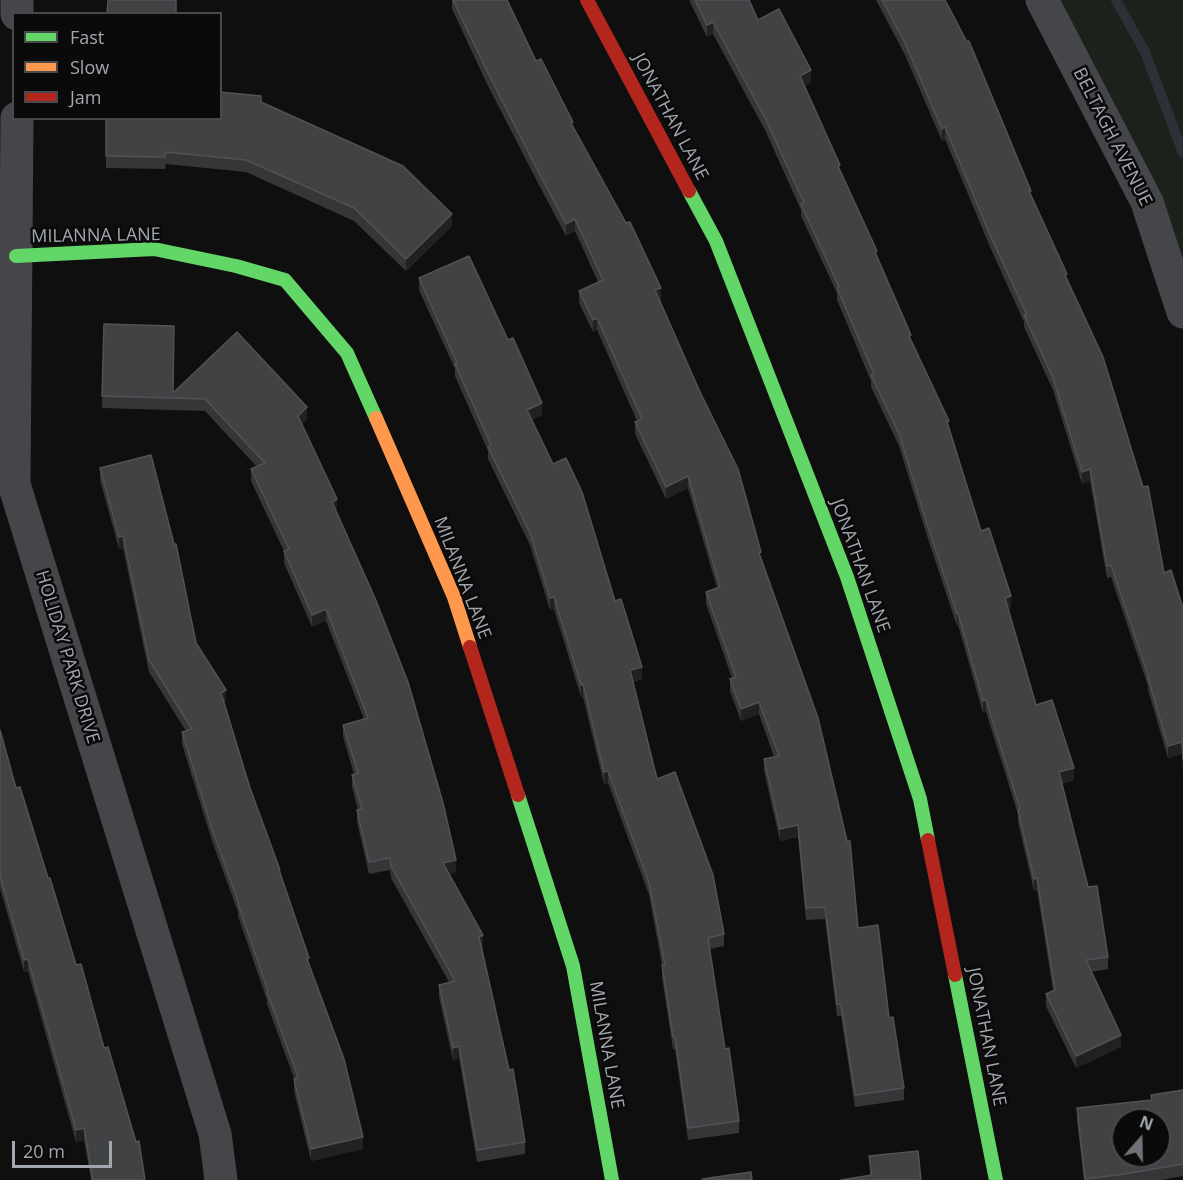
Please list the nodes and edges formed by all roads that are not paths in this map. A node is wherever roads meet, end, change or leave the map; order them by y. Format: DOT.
graph roads {
  1 [pos="587,0"];
  2 [pos="1042,0"];
  3 [pos="17,120"];
  4 [pos="16,256"];
  5 [pos="1183,312"];
  6 [pos="7,484"];
  7 [pos="221,1180"];
  8 [pos="612,1180"];
  9 [pos="996,1180"];
  1 -- 9 [label="street, JONATHAN LANE"];
  2 -- 5 [label="street, BELTAGH AVENUE"];
  3 -- 4 [label="street, HOLIDAY PARK DRIVE"];
  4 -- 6 [label="street, HOLIDAY PARK DRIVE"];
  4 -- 8 [label="street, MILANNA LANE"];
  6 -- 7 [label="street, HOLIDAY PARK DRIVE"];
}
